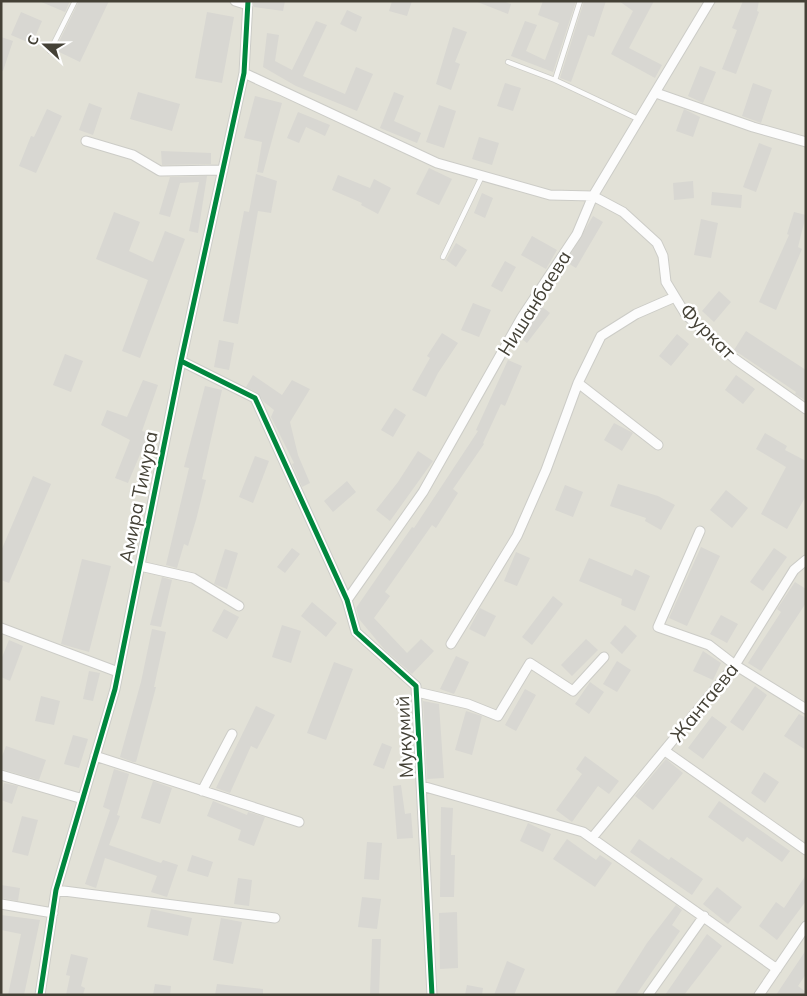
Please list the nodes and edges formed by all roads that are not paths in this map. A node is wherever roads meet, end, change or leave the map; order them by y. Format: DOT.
graph roads {
  1 [pos="75,1"];
  2 [pos="235,1"];
  3 [pos="580,1"];
  4 [pos="710,1"];
  5 [pos="248,3"];
  6 [pos="50,51"];
  7 [pos="508,62"];
  8 [pos="244,73"];
  9 [pos="555,80"];
  10 [pos="656,93"];
  11 [pos="640,120"];
  12 [pos="86,141"];
  13 [pos="806,142"];
  14 [pos="222,170"];
  15 [pos="482,176"];
  16 [pos="592,196"];
  17 [pos="443,257"];
  18 [pos="675,297"];
  19 [pos="181,361"];
  20 [pos="578,383"];
  21 [pos="806,409"];
  22 [pos="658,445"];
  23 [pos="700,531"];
  24 [pos="806,560"];
  25 [pos="140,566"];
  26 [pos="347,600"];
  27 [pos="239,606"];
  28 [pos="1,628"];
  29 [pos="451,644"];
  30 [pos="604,657"];
  31 [pos="735,665"];
  32 [pos="118,672"];
  33 [pos="417,692"];
  34 [pos="806,709"];
  35 [pos="232,734"];
  36 [pos="665,751"];
  37 [pos="96,756"];
  38 [pos="1,775"];
  39 [pos="422,786"];
  40 [pos="202,791"];
  41 [pos="83,799"];
  42 [pos="299,822"];
  43 [pos="592,838"];
  44 [pos="806,850"];
  45 [pos="56,890"];
  46 [pos="1,904"];
  47 [pos="53,913"];
  48 [pos="704,916"];
  49 [pos="275,918"];
  50 [pos="806,926"];
  51 [pos="777,969"];
  52 [pos="40,995"];
  53 [pos="432,995"];
  54 [pos="648,995"];
  55 [pos="759,995"];
  1 -- 6 [label="lane"];
  2 -- 5 [label="street"];
  3 -- 9 [label="lane"];
  4 -- 10 [label="street, Нишанбаева"];
  5 -- 8 [label="street, Амира Тимура"];
  7 -- 9 [label="lane"];
  8 -- 14 [label="street, Амира Тимура"];
  8 -- 15 [label="street"];
  9 -- 11 [label="lane"];
  10 -- 11 [label="street, Нишанбаева"];
  10 -- 13 [label="street"];
  11 -- 16 [label="street, Нишанбаева"];
  12 -- 14 [label="street"];
  14 -- 19 [label="street, Амира Тимура"];
  15 -- 16 [label="street"];
  15 -- 17 [label="lane"];
  16 -- 18 [label="street, Фуркат"];
  16 -- 26 [label="street, Нишанбаева"];
  18 -- 20 [label="street"];
  18 -- 21 [label="street, Фуркат"];
  19 -- 25 [label="street, Амира Тимура"];
  19 -- 26 [label="street, Мукумий"];
  20 -- 22 [label="street"];
  20 -- 29 [label="street"];
  23 -- 31 [label="street"];
  24 -- 31 [label="street, Жантаева"];
  25 -- 27 [label="street"];
  25 -- 32 [label="street, Амира Тимура"];
  26 -- 33 [label="street, Мукумий"];
  28 -- 32 [label="street"];
  30 -- 33 [label="street"];
  31 -- 34 [label="street"];
  31 -- 36 [label="street, Жантаева"];
  32 -- 37 [label="street, Амира Тимура"];
  33 -- 39 [label="street, Мукумий"];
  35 -- 40 [label="street"];
  36 -- 43 [label="street, Жантаева"];
  36 -- 44 [label="street"];
  37 -- 40 [label="street"];
  37 -- 41 [label="street, Амира Тимура"];
  38 -- 41 [label="street"];
  39 -- 43 [label="street"];
  39 -- 53 [label="street, Мукумий"];
  40 -- 42 [label="street"];
  41 -- 45 [label="street, Амира Тимура"];
  43 -- 48 [label="street"];
  45 -- 47 [label="street, Амира Тимура"];
  45 -- 49 [label="street"];
  46 -- 47 [label="street"];
  47 -- 52 [label="street, Амира Тимура"];
  48 -- 51 [label="street"];
  48 -- 54 [label="street"];
  50 -- 51 [label="street"];
  51 -- 55 [label="street"];
}
